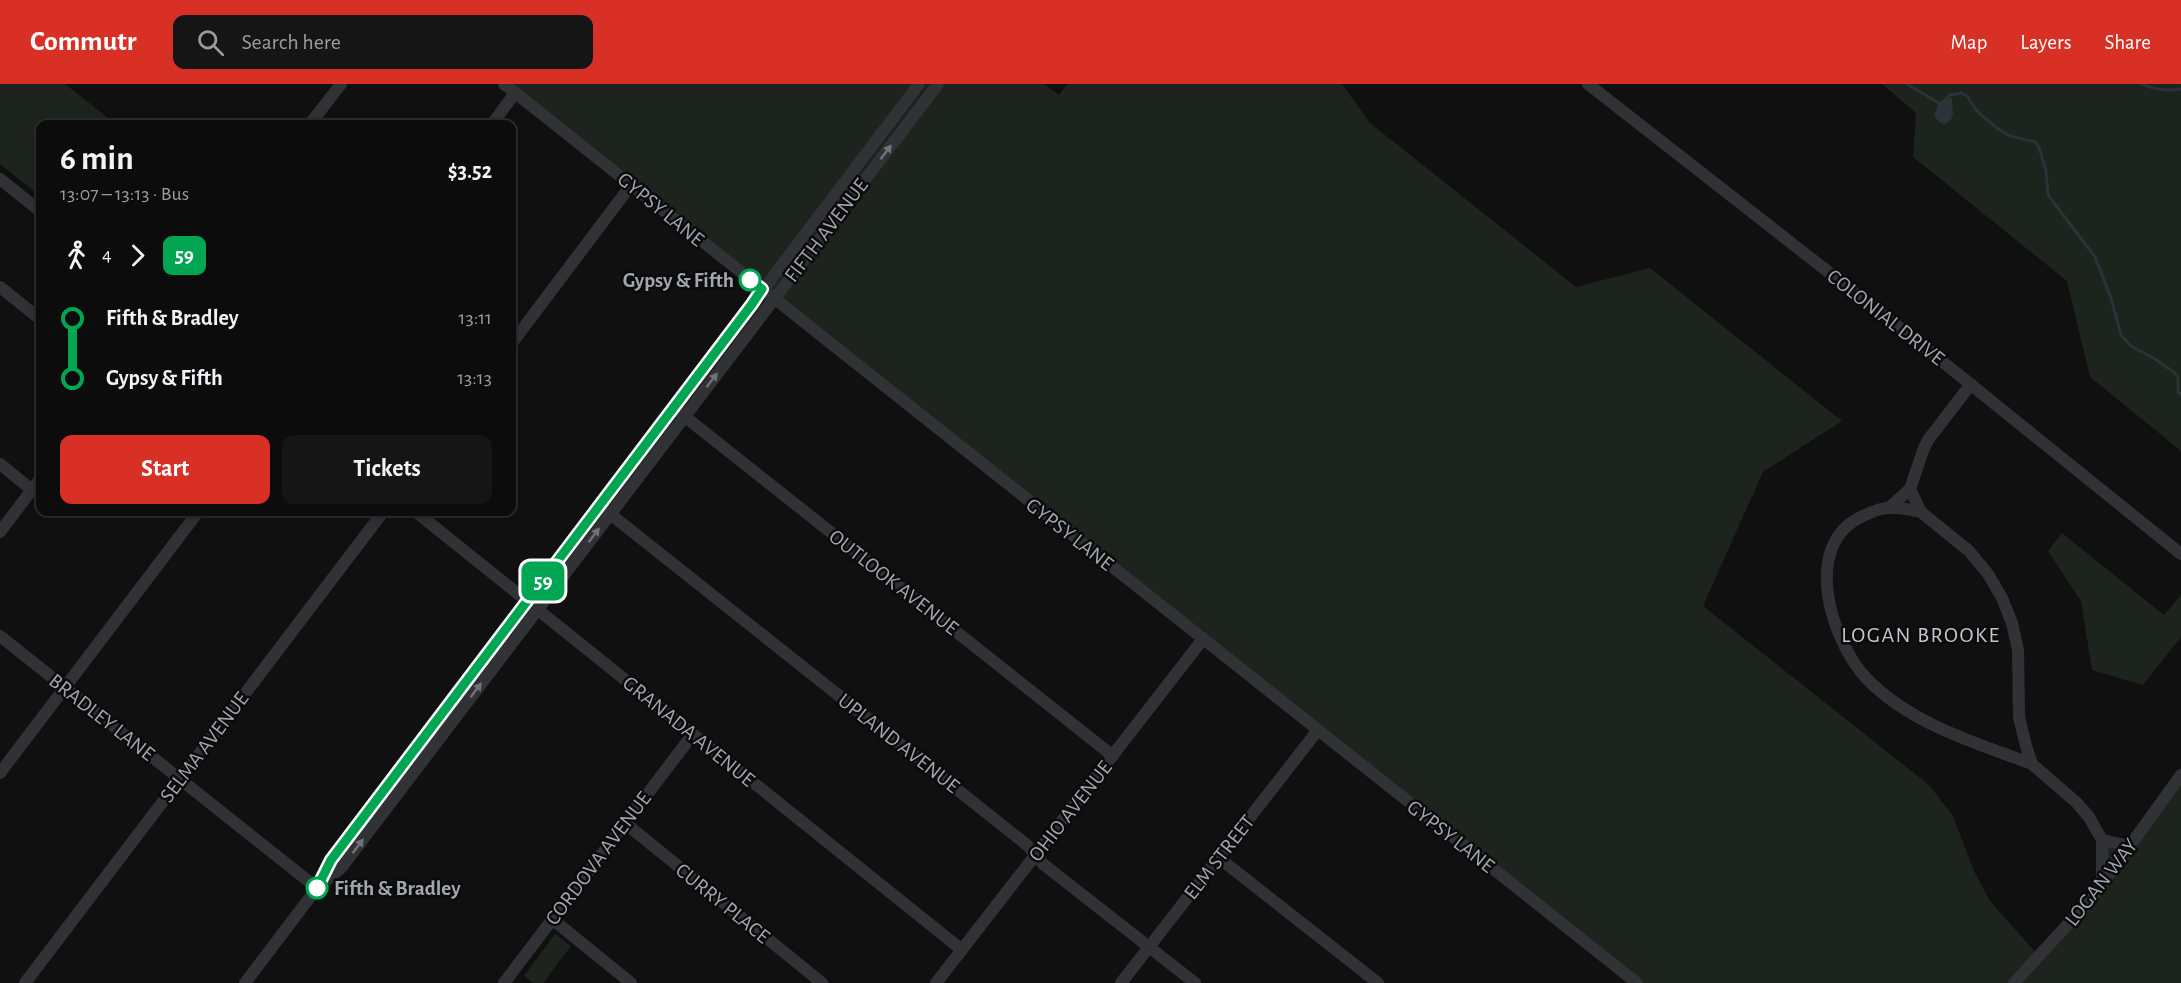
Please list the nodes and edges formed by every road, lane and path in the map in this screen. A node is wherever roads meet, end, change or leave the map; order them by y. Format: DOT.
graph roads {
  1 [pos="341,84"];
  2 [pos="504,84"];
  3 [pos="920,84"];
  4 [pos="938,84"];
  5 [pos="1588,84"];
  6 [pos="515,93"];
  7 [pos="313,120"];
  8 [pos="495,120"];
  9 [pos="0,179"];
  10 [pos="631,185"];
  11 [pos="36,208"];
  12 [pos="0,287"];
  13 [pos="762,289"];
  14 [pos="774,298"];
  15 [pos="36,316"];
  16 [pos="516,338"];
  17 [pos="1971,384"];
  18 [pos="680,413"];
  19 [pos="0,464"];
  20 [pos="36,484"];
  21 [pos="1910,489"];
  22 [pos="32,490"];
  23 [pos="600,506"];
  24 [pos="1890,507"];
  25 [pos="1921,512"];
  26 [pos="610,514"];
  27 [pos="195,516"];
  28 [pos="380,516"];
  29 [pos="421,516"];
  30 [pos="0,532"];
  31 [pos="2181,554"];
  32 [pos="533,605"];
  33 [pos="0,636"];
  34 [pos="1203,639"];
  35 [pos="65,688"];
  36 [pos="1318,730"];
  37 [pos="693,734"];
  38 [pos="2024,737"];
  39 [pos="2003,753"];
  40 [pos="1113,756"];
  41 [pos="2032,764"];
  42 [pos="0,773"];
  43 [pos="2181,775"];
  44 [pos="180,779"];
  45 [pos="624,823"];
  46 [pos="2102,840"];
  47 [pos="2130,846"];
  48 [pos="1036,855"];
  49 [pos="1219,858"];
  50 [pos="2102,885"];
  51 [pos="317,888"];
  52 [pos="552,919"];
  53 [pos="1149,947"];
  54 [pos="962,950"];
  55 [pos="1632,981"];
  56 [pos="25,983"];
  57 [pos="245,983"];
  58 [pos="504,983"];
  59 [pos="631,983"];
  60 [pos="822,983"];
  61 [pos="936,983"];
  62 [pos="1121,983"];
  63 [pos="1195,983"];
  64 [pos="1378,983"];
  65 [pos="2014,983"];
  1 -- 7 [label="street"];
  2 -- 6 [label="street, GYPSY LANE"];
  3 -- 13 [label="street, FIFTH AVENUE"];
  14 -- 4 [label="street, FIFTH AVENUE, one-way"];
  5 -- 17 [label="street, COLONIAL DRIVE"];
  6 -- 8 [label="street"];
  6 -- 10 [label="street, GYPSY LANE"];
  9 -- 11 [label="street"];
  10 -- 13 [label="street, GYPSY LANE"];
  10 -- 16 [label="street"];
  12 -- 15 [label="street"];
  13 -- 14 [label="street, GYPSY LANE"];
  13 -- 18 [label="street, FIFTH AVENUE"];
  18 -- 14 [label="street, FIFTH AVENUE, one-way"];
  14 -- 34 [label="street, GYPSY LANE"];
  17 -- 21 [label="street"];
  17 -- 31 [label="street, COLONIAL DRIVE"];
  18 -- 23 [label="street, FIFTH AVENUE"];
  18 -- 26 [label="street, FIFTH AVENUE"];
  18 -- 40 [label="street, OUTLOOK AVENUE"];
  19 -- 22 [label="street"];
  20 -- 22 [label="street"];
  21 -- 24 [label="street"];
  21 -- 25 [label="street"];
  22 -- 30 [label="street"];
  23 -- 26 [label="street, UPLAND AVENUE"];
  23 -- 32 [label="street, FIFTH AVENUE"];
  24 -- 25 [label="street"];
  24 -- 39 [label="street"];
  25 -- 38 [label="street"];
  32 -- 26 [label="street, FIFTH AVENUE, one-way"];
  26 -- 48 [label="street, UPLAND AVENUE"];
  27 -- 35 [label="street"];
  28 -- 44 [label="street, SELMA AVENUE"];
  29 -- 32 [label="street, GRANADA AVENUE"];
  32 -- 37 [label="street, GRANADA AVENUE"];
  32 -- 51 [label="street, FIFTH AVENUE"];
  33 -- 35 [label="street, BRADLEY LANE"];
  34 -- 36 [label="street, GYPSY LANE"];
  34 -- 40 [label="street, OHIO AVENUE"];
  35 -- 42 [label="street"];
  35 -- 44 [label="street, BRADLEY LANE"];
  36 -- 49 [label="street, ELM STREET"];
  36 -- 55 [label="street, GYPSY LANE"];
  37 -- 45 [label="street, CORDOVA AVENUE"];
  37 -- 54 [label="street, GRANADA AVENUE"];
  38 -- 39 [label="street"];
  38 -- 41 [label="street"];
  39 -- 41 [label="street"];
  40 -- 48 [label="street, OHIO AVENUE"];
  41 -- 46 [label="street"];
  43 -- 47 [label="street, LOGAN WAY"];
  44 -- 51 [label="street, BRADLEY LANE"];
  44 -- 56 [label="street, SELMA AVENUE"];
  45 -- 52 [label="street, CORDOVA AVENUE"];
  45 -- 60 [label="street, CURRY PLACE"];
  46 -- 47 [label="street"];
  46 -- 50 [label="street"];
  47 -- 50 [label="street, LOGAN WAY"];
  48 -- 53 [label="street, UPLAND AVENUE"];
  48 -- 54 [label="street, OHIO AVENUE"];
  49 -- 53 [label="street, ELM STREET"];
  49 -- 64 [label="street"];
  50 -- 65 [label="street, LOGAN WAY"];
  51 -- 57 [label="street, FIFTH AVENUE"];
  52 -- 58 [label="street, CORDOVA AVENUE"];
  52 -- 59 [label="street"];
  53 -- 62 [label="street, ELM STREET"];
  53 -- 63 [label="street, UPLAND AVENUE"];
  54 -- 61 [label="street, OHIO AVENUE"];
}
